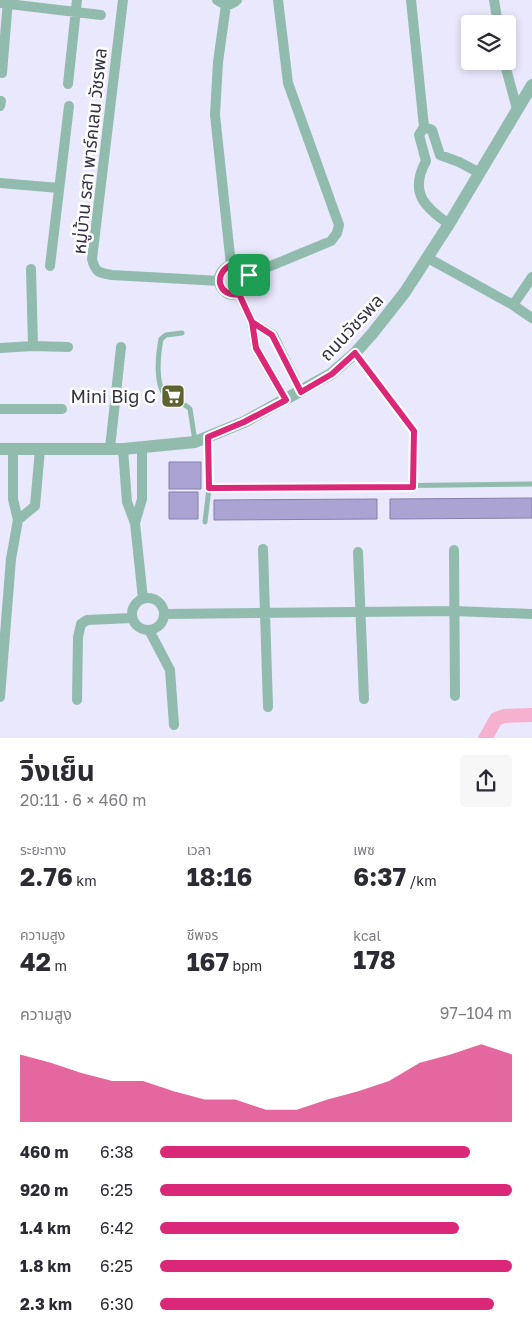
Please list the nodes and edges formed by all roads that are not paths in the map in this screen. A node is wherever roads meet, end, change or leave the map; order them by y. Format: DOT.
graph roads {
  1 [pos="77,0"];
  2 [pos="122,0"];
  3 [pos="237,0"];
  4 [pos="278,0"];
  5 [pos="411,0"];
  6 [pos="494,0"];
  7 [pos="5,2"];
  8 [pos="222,2"];
  9 [pos="75,12"];
  10 [pos="101,15"];
  11 [pos="496,15"];
  12 [pos="506,70"];
  13 [pos="2,73"];
  14 [pos="68,84"];
  15 [pos="532,85"];
  16 [pos="528,98"];
  17 [pos="1,101"];
  18 [pos="0,106"];
  19 [pos="69,106"];
  20 [pos="517,110"];
  21 [pos="424,127"];
  22 [pos="440,155"];
  23 [pos="426,161"];
  24 [pos="480,173"];
  25 [pos="0,183"];
  26 [pos="59,188"];
  27 [pos="449,224"];
  28 [pos="428,258"];
  29 [pos="231,265"];
  30 [pos="50,266"];
  31 [pos="31,268"];
  32 [pos="249,275"];
  33 [pos="532,277"];
  34 [pos="220,281"];
  35 [pos="239,294"];
  36 [pos="513,305"];
  37 [pos="532,318"];
  38 [pos="252,322"];
  39 [pos="182,334"];
  40 [pos="33,346"];
  41 [pos="68,347"];
  42 [pos="121,347"];
  43 [pos="0,348"];
  44 [pos="355,353"];
  45 [pos="301,392"];
  46 [pos="286,400"];
  47 [pos="62,408"];
  48 [pos="0,409"];
  49 [pos="208,437"];
  50 [pos="195,442"];
  51 [pos="117,448"];
  52 [pos="142,448"];
  53 [pos="6,449"];
  54 [pos="40,449"];
  55 [pos="532,484"];
  56 [pos="413,487"];
  57 [pos="209,488"];
  58 [pos="18,520"];
  59 [pos="206,522"];
  60 [pos="135,523"];
  61 [pos="263,549"];
  62 [pos="454,550"];
  63 [pos="358,552"];
  64 [pos="143,598"];
  65 [pos="361,611"];
  66 [pos="455,611"];
  67 [pos="266,613"];
  68 [pos="166,614"];
  69 [pos="532,614"];
  70 [pos="132,618"];
  71 [pos="149,630"];
  72 [pos="455,696"];
  73 [pos="0,697"];
  74 [pos="364,699"];
  75 [pos="77,700"];
  76 [pos="268,707"];
  77 [pos="174,725"];
  1 -- 9 [label="street"];
  2 -- 34 [label="street, หมู่บ้าน รสา พาร์คเลน วัชรพล"];
  3 -- 8 [label="street"];
  4 -- 32 [label="street"];
  5 -- 21 [label="street"];
  6 -- 11 [label="street"];
  7 -- 9 [label="street"];
  7 -- 13 [label="street"];
  8 -- 29 [label="street"];
  9 -- 10 [label="street"];
  9 -- 14 [label="street"];
  12 -- 20 [label="street"];
  15 -- 16 [label="street, ถนนวัชรพล"];
  16 -- 20 [label="street, ถนนวัชรพล"];
  17 -- 18 [label="street"];
  19 -- 26 [label="street"];
  20 -- 24 [label="street, ถนนวัชรพล"];
  21 -- 22 [label="street"];
  21 -- 23 [label="street"];
  22 -- 23 [label="street"];
  22 -- 24 [label="street"];
  23 -- 27 [label="street"];
  24 -- 27 [label="street, ถนนวัชรพล"];
  25 -- 26 [label="street"];
  26 -- 30 [label="street"];
  27 -- 28 [label="street, ถนนวัชรพล"];
  28 -- 36 [label="street"];
  28 -- 44 [label="street, ถนนวัชรพล"];
  29 -- 32 [label="street"];
  29 -- 34 [label="street"];
  31 -- 40 [label="street"];
  32 -- 35 [label="street"];
  33 -- 36 [label="street"];
  34 -- 35 [label="street"];
  35 -- 38 [label="street"];
  36 -- 37 [label="street"];
  38 -- 45 [label="street"];
  38 -- 46 [label="street"];
  39 -- 50 [label="lane"];
  40 -- 41 [label="street"];
  40 -- 43 [label="street"];
  42 -- 51 [label="street"];
  44 -- 45 [label="street, ถนนวัชรพล"];
  44 -- 56 [label="lane"];
  45 -- 46 [label="street, ถนนวัชรพล"];
  46 -- 49 [label="street, ถนนวัชรพล"];
  47 -- 48 [label="street"];
  49 -- 50 [label="street, ถนนวัชรพล"];
  49 -- 57 [label="lane"];
  50 -- 52 [label="street, ถนนวัชรพล"];
  51 -- 52 [label="street, ถนนวัชรพล"];
  51 -- 54 [label="street, ถนนวัชรพล"];
  51 -- 60 [label="street"];
  52 -- 60 [label="street"];
  53 -- 54 [label="street, ถนนวัชรพล"];
  53 -- 58 [label="street"];
  54 -- 58 [label="street"];
  55 -- 56 [label="lane"];
  56 -- 57 [label="lane"];
  57 -- 59 [label="lane"];
  58 -- 73 [label="street"];
  60 -- 64 [label="street"];
  61 -- 67 [label="street"];
  62 -- 66 [label="street"];
  63 -- 65 [label="street"];
  64 -- 68 [label="street"];
  64 -- 70 [label="street"];
  65 -- 66 [label="street"];
  65 -- 67 [label="street"];
  65 -- 74 [label="street"];
  66 -- 69 [label="street"];
  66 -- 72 [label="street"];
  67 -- 68 [label="street"];
  67 -- 76 [label="street"];
  68 -- 71 [label="street"];
  70 -- 71 [label="street"];
  70 -- 75 [label="street"];
  71 -- 77 [label="street"];
}
